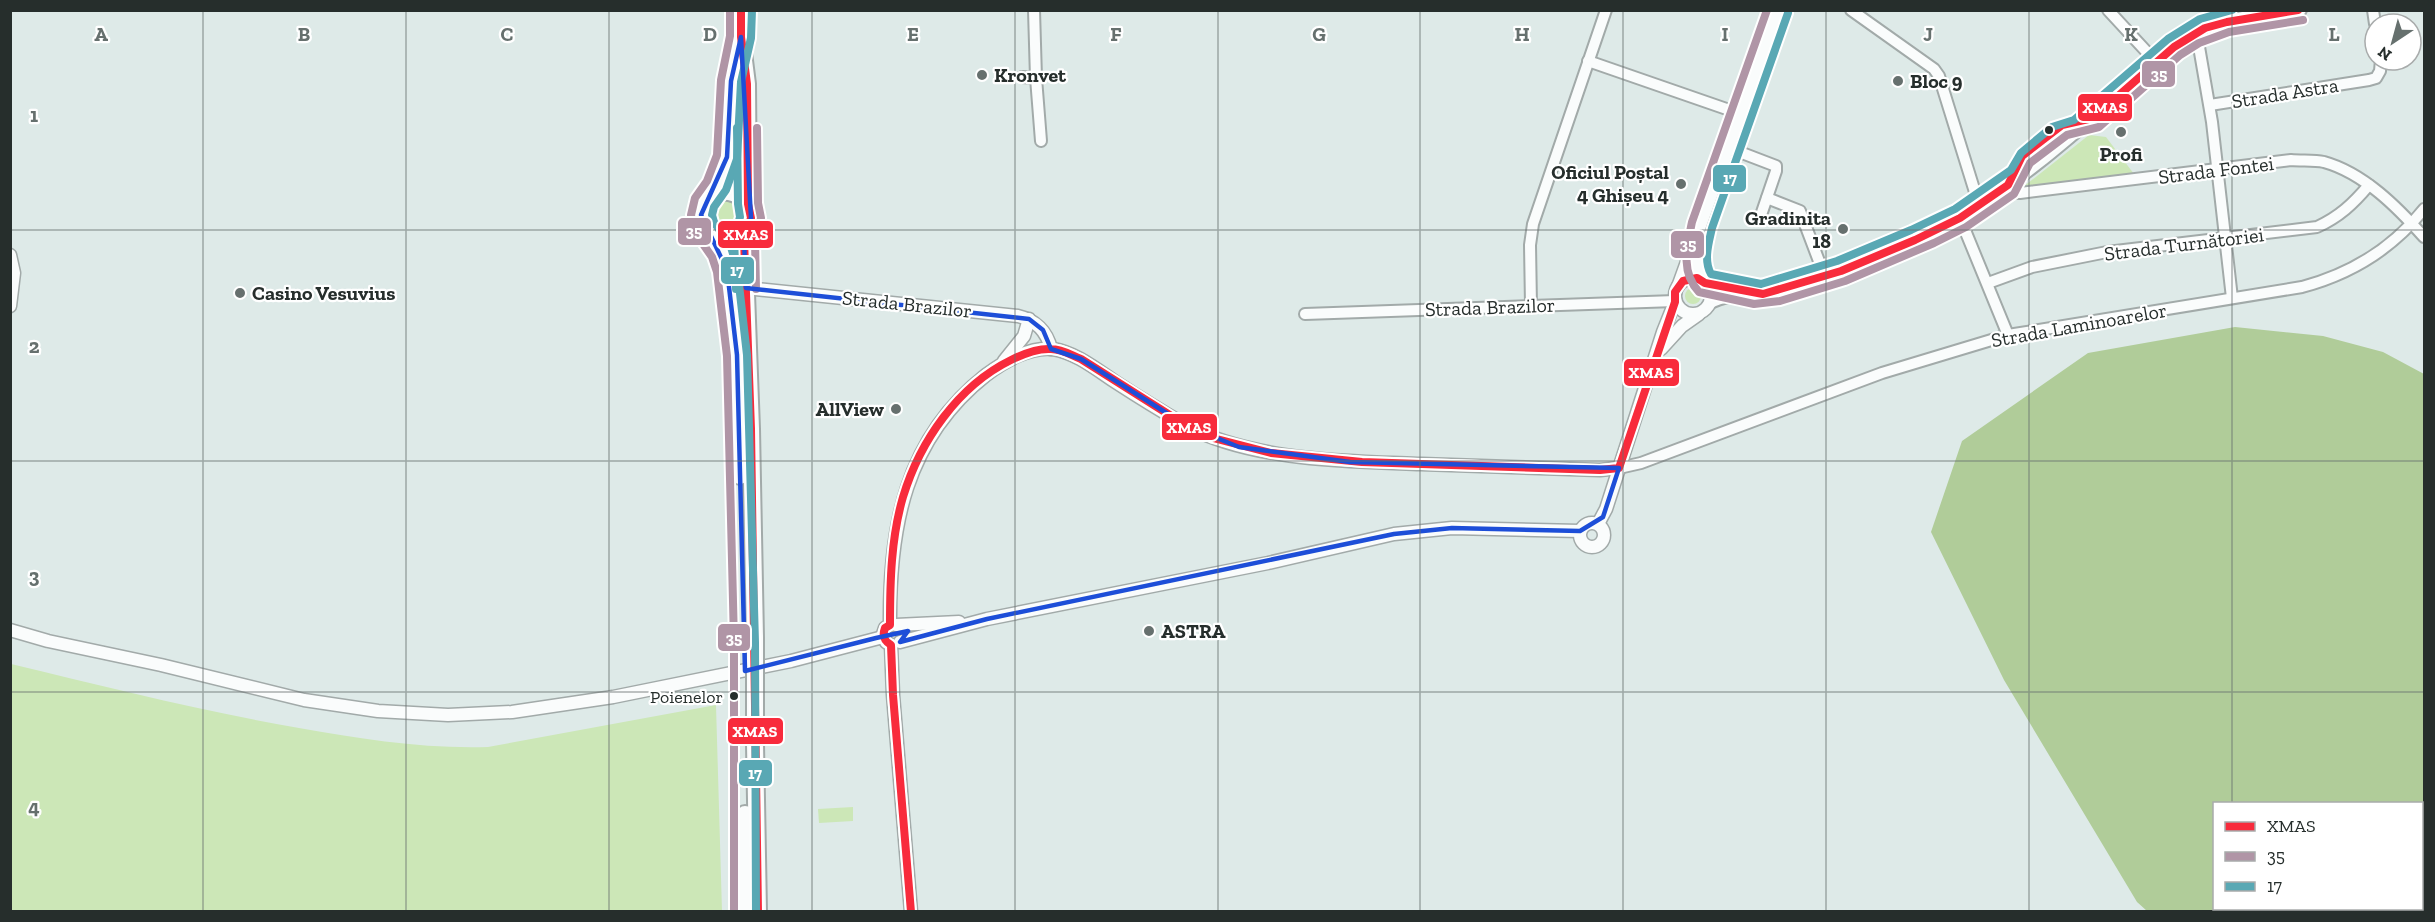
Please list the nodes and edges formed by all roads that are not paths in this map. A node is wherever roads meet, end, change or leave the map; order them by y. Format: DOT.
graph roads {
  1 [pos="741,10"];
  2 [pos="1034,10"];
  3 [pos="1606,10"];
  4 [pos="1778,10"];
  5 [pos="1851,10"];
  6 [pos="2108,10"];
  7 [pos="2301,10"];
  8 [pos="2288,11"];
  9 [pos="2194,34"];
  10 [pos="741,37"];
  11 [pos="1588,61"];
  12 [pos="2157,63"];
  13 [pos="2380,72"];
  14 [pos="1022,77"];
  15 [pos="1036,78"];
  16 [pos="2210,105"];
  17 [pos="1741,114"];
  18 [pos="1041,141"];
  19 [pos="1729,148"];
  20 [pos="2218,170"];
  21 [pos="2369,185"];
  22 [pos="1999,192"];
  23 [pos="713,193"];
  24 [pos="1767,198"];
  25 [pos="748,204"];
  26 [pos="1979,205"];
  27 [pos="2424,209"];
  28 [pos="1760,218"];
  29 [pos="1960,218"];
  30 [pos="2412,224"];
  31 [pos="1701,225"];
  32 [pos="745,231"];
  33 [pos="709,234"];
  34 [pos="2225,236"];
  35 [pos="2424,237"];
  36 [pos="10,255"];
  37 [pos="1825,277"];
  38 [pos="1704,281"];
  39 [pos="1988,283"];
  40 [pos="1679,284"];
  41 [pos="746,288"];
  42 [pos="1755,294"];
  43 [pos="2232,298"];
  44 [pos="1675,302"];
  45 [pos="1709,304"];
  46 [pos="1531,305"];
  47 [pos="10,306"];
  48 [pos="1305,314"];
  49 [pos="1699,314"];
  50 [pos="1029,319"];
  51 [pos="2008,335"];
  52 [pos="1050,349"];
  53 [pos="1658,352"];
  54 [pos="1000,364"];
  55 [pos="1619,468"];
  56 [pos="1598,524"];
  57 [pos="1580,531"];
  58 [pos="987,619"];
  59 [pos="893,625"];
  60 [pos="10,630"];
  61 [pos="750,640"];
  62 [pos="891,641"];
  63 [pos="750,744"];
  64 [pos="745,912"];
  65 [pos="758,912"];
  66 [pos="911,912"];
  1 -- 10 [label="main road"];
  2 -- 15 [label="street"];
  3 -- 11 [label="street"];
  4 -- 17 [label="street"];
  5 -- 26 [label="street"];
  6 -- 12 [label="street"];
  7 -- 8 [label="street"];
  8 -- 9 [label="street"];
  9 -- 12 [label="street"];
  9 -- 16 [label="street"];
  10 -- 23 [label="main road"];
  10 -- 25 [label="main road"];
  11 -- 17 [label="street"];
  11 -- 46 [label="street"];
  12 -- 22 [label="street"];
  13 -- 16 [label="street, Strada Astra"];
  14 -- 15 [label="street"];
  15 -- 18 [label="street"];
  16 -- 20 [label="street"];
  17 -- 19 [label="street"];
  19 -- 24 [label="street"];
  19 -- 31 [label="street"];
  20 -- 21 [label="street, Strada Fontei"];
  20 -- 22 [label="street, Strada Fontei"];
  20 -- 34 [label="street"];
  21 -- 30 [label="street, Strada Fontei"];
  21 -- 34 [label="street, Strada Turnătoriei"];
  22 -- 26 [label="street"];
  23 -- 25 [label="main road"];
  23 -- 33 [label="main road"];
  24 -- 28 [label="street"];
  24 -- 37 [label="street"];
  25 -- 32 [label="main road"];
  26 -- 29 [label="street"];
  27 -- 30 [label="street, Strada Laminoarelor"];
  29 -- 37 [label="street"];
  29 -- 39 [label="street"];
  30 -- 35 [label="street, Strada Fontei"];
  30 -- 43 [label="street, Strada Laminoarelor"];
  31 -- 38 [label="street"];
  31 -- 40 [label="street"];
  32 -- 33 [label="main road"];
  32 -- 41 [label="main road"];
  33 -- 61 [label="main road"];
  34 -- 39 [label="street, Strada Turnătoriei"];
  34 -- 43 [label="street"];
  36 -- 47 [label="street"];
  37 -- 42 [label="street"];
  38 -- 40 [label="street"];
  38 -- 42 [label="street"];
  38 -- 45 [label="street"];
  39 -- 51 [label="street"];
  40 -- 44 [label="street"];
  41 -- 50 [label="street, Strada Brazilor"];
  41 -- 61 [label="main road"];
  42 -- 45 [label="street"];
  43 -- 51 [label="street, Strada Laminoarelor"];
  44 -- 46 [label="street, Strada Brazilor"];
  44 -- 49 [label="street"];
  44 -- 53 [label="street"];
  45 -- 49 [label="street"];
  46 -- 48 [label="street, Strada Brazilor"];
  49 -- 53 [label="street"];
  50 -- 52 [label="street"];
  50 -- 54 [label="street"];
  51 -- 55 [label="street, Strada Laminoarelor"];
  52 -- 54 [label="street"];
  52 -- 55 [label="street"];
  53 -- 55 [label="street"];
  54 -- 59 [label="street"];
  55 -- 56 [label="street"];
  56 -- 57 [label="street"];
  56 -- 57 [label="street"];
  57 -- 58 [label="street"];
  58 -- 59 [label="street"];
  58 -- 62 [label="street"];
  59 -- 62 [label="street"];
  59 -- 62 [label="street"];
  60 -- 62 [label="street"];
  61 -- 63 [label="main road"];
  62 -- 66 [label="street"];
  63 -- 64 [label="main road"];
  63 -- 65 [label="main road"];
}
